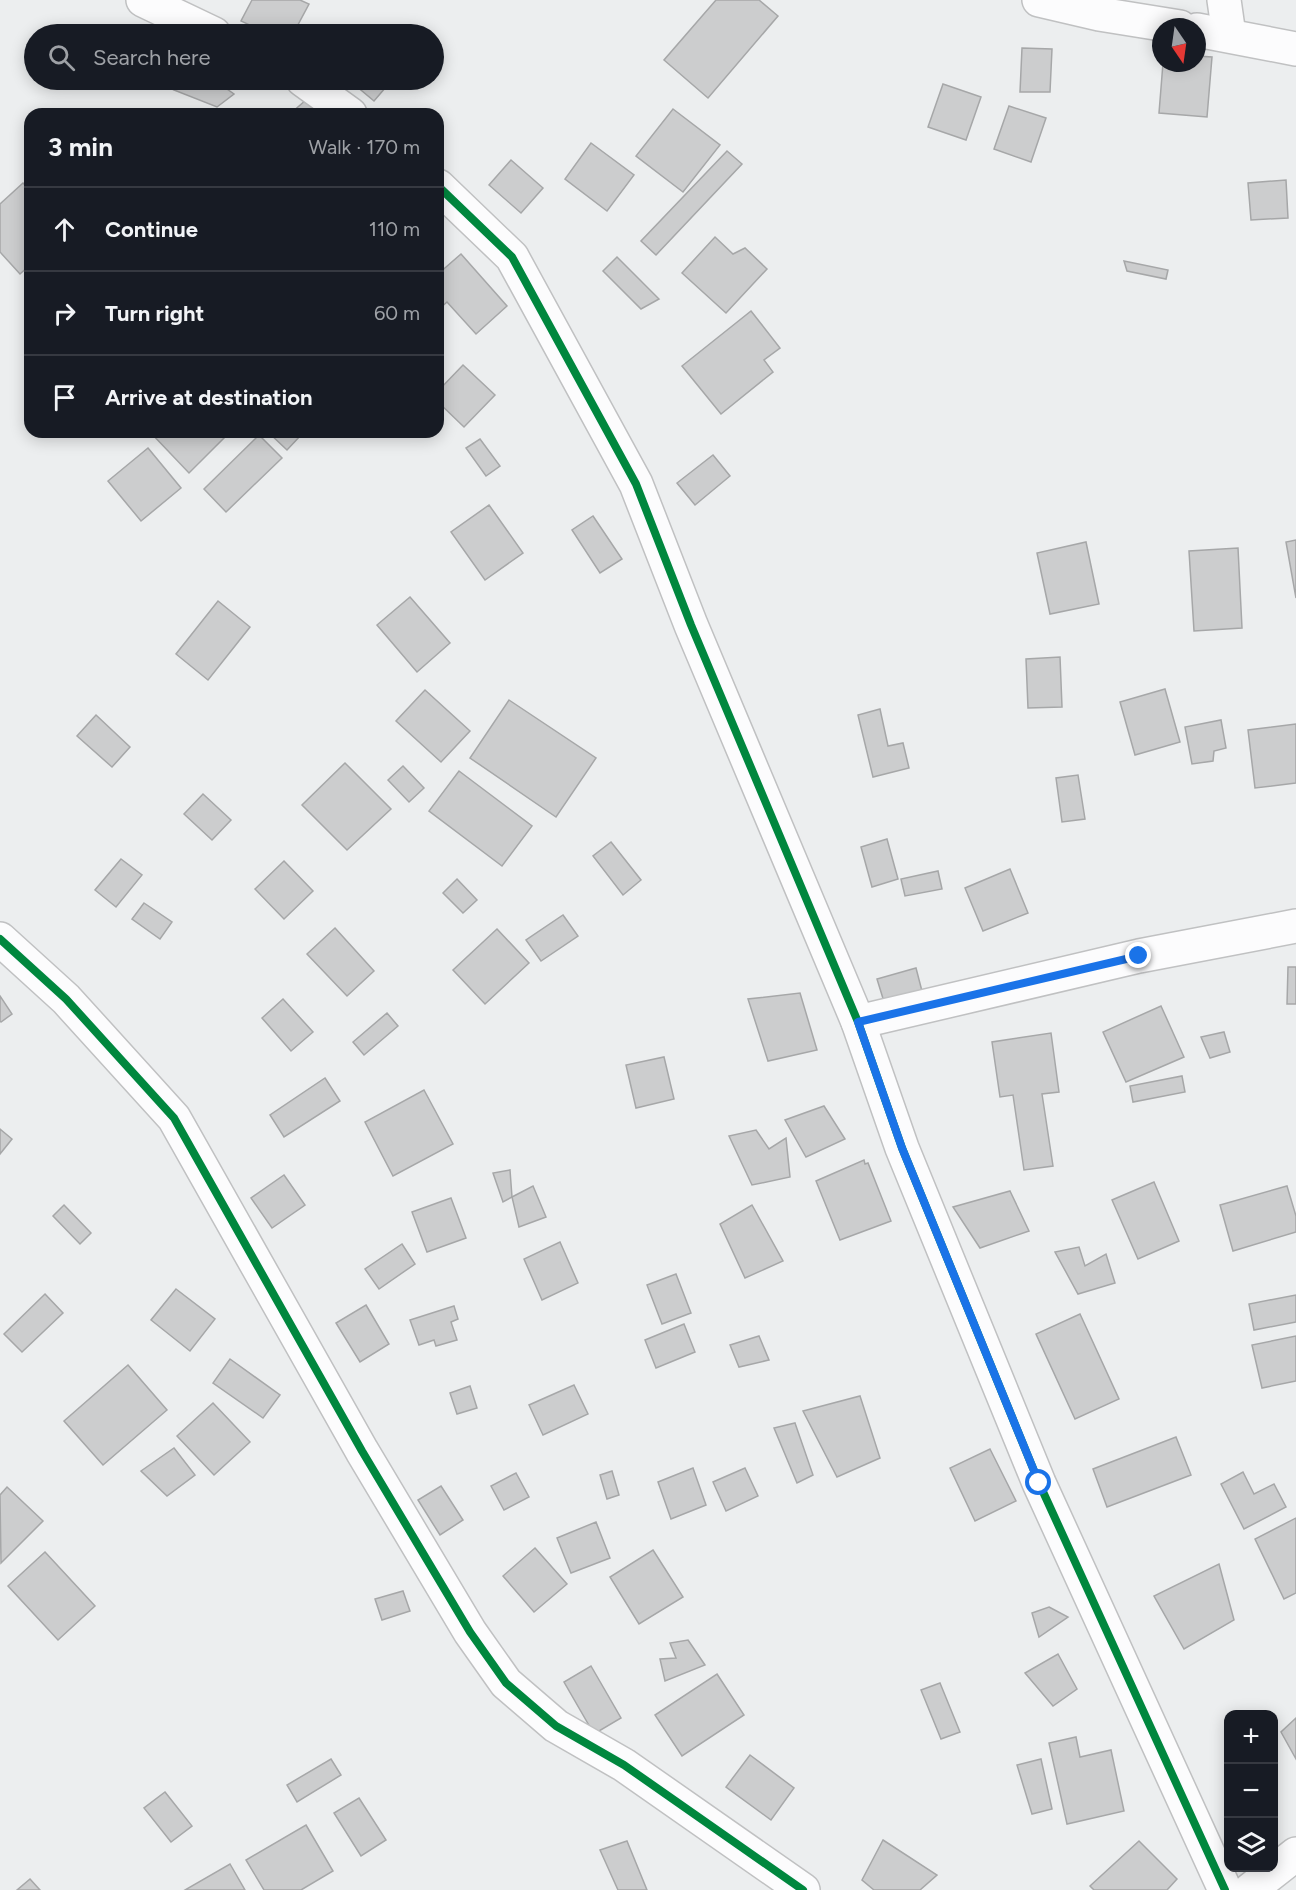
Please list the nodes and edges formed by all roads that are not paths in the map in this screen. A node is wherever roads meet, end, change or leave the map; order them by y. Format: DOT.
graph roads {
  1 [pos="143,0"];
  2 [pos="1039,0"];
  3 [pos="1224,0"];
  4 [pos="1152,23"];
  5 [pos="193,24"];
  6 [pos="1206,31"];
  7 [pos="1229,35"];
  8 [pos="1296,49"];
  9 [pos="317,90"];
  10 [pos="342,108"];
  11 [pos="444,192"];
  12 [pos="1296,926"];
  13 [pos="0,939"];
  14 [pos="858,1022"];
  15 [pos="1296,1854"];
  16 [pos="803,1890"];
  17 [pos="1225,1890"];
  18 [pos="1250,1890"];
  1 -- 5 [label="street"];
  2 -- 4 [label="street"];
  3 -- 7 [label="street"];
  6 -- 7 [label="street"];
  7 -- 8 [label="street"];
  9 -- 10 [label="street"];
  11 -- 14 [label="street"];
  12 -- 14 [label="street"];
  13 -- 16 [label="street"];
  14 -- 17 [label="street"];
  15 -- 18 [label="street"];
}
